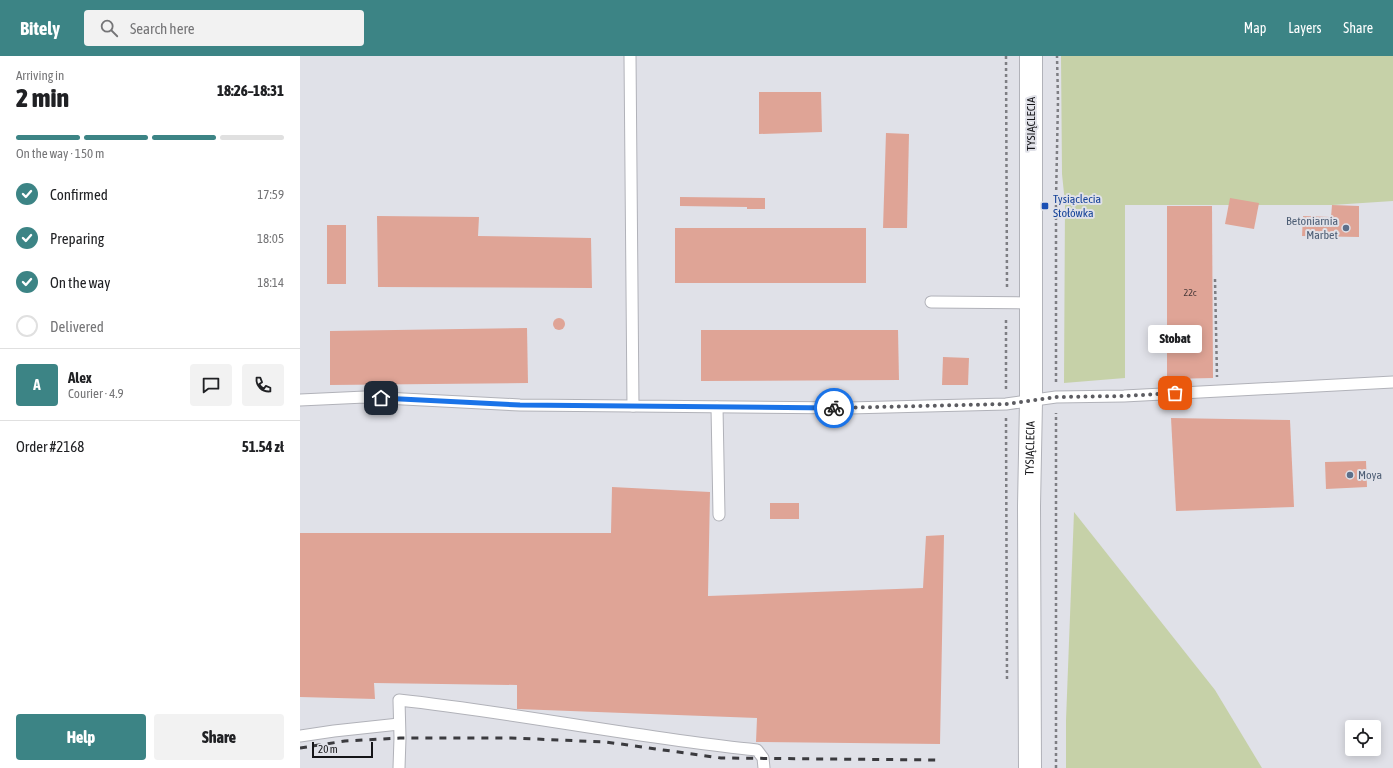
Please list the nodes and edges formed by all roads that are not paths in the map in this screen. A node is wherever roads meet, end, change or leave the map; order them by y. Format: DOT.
graph roads {
  1 [pos="630,56"];
  2 [pos="1031,56"];
  3 [pos="930,302"];
  4 [pos="1031,303"];
  5 [pos="1393,382"];
  6 [pos="300,400"];
  7 [pos="1031,401"];
  8 [pos="633,406"];
  9 [pos="717,407"];
  10 [pos="719,515"];
  11 [pos="399,724"];
  12 [pos="300,736"];
  13 [pos="398,768"];
  14 [pos="764,768"];
  15 [pos="1030,768"];
  1 -- 8 [label="lane"];
  2 -- 4 [label="street, TYSIĄCLECIA"];
  3 -- 4 [label="lane"];
  4 -- 7 [label="street, TYSIĄCLECIA"];
  5 -- 7 [label="lane"];
  6 -- 8 [label="lane"];
  7 -- 9 [label="lane"];
  7 -- 15 [label="street, TYSIĄCLECIA"];
  8 -- 9 [label="lane"];
  9 -- 10 [label="lane"];
  11 -- 12 [label="lane"];
  11 -- 13 [label="lane"];
  11 -- 14 [label="lane"];
}
